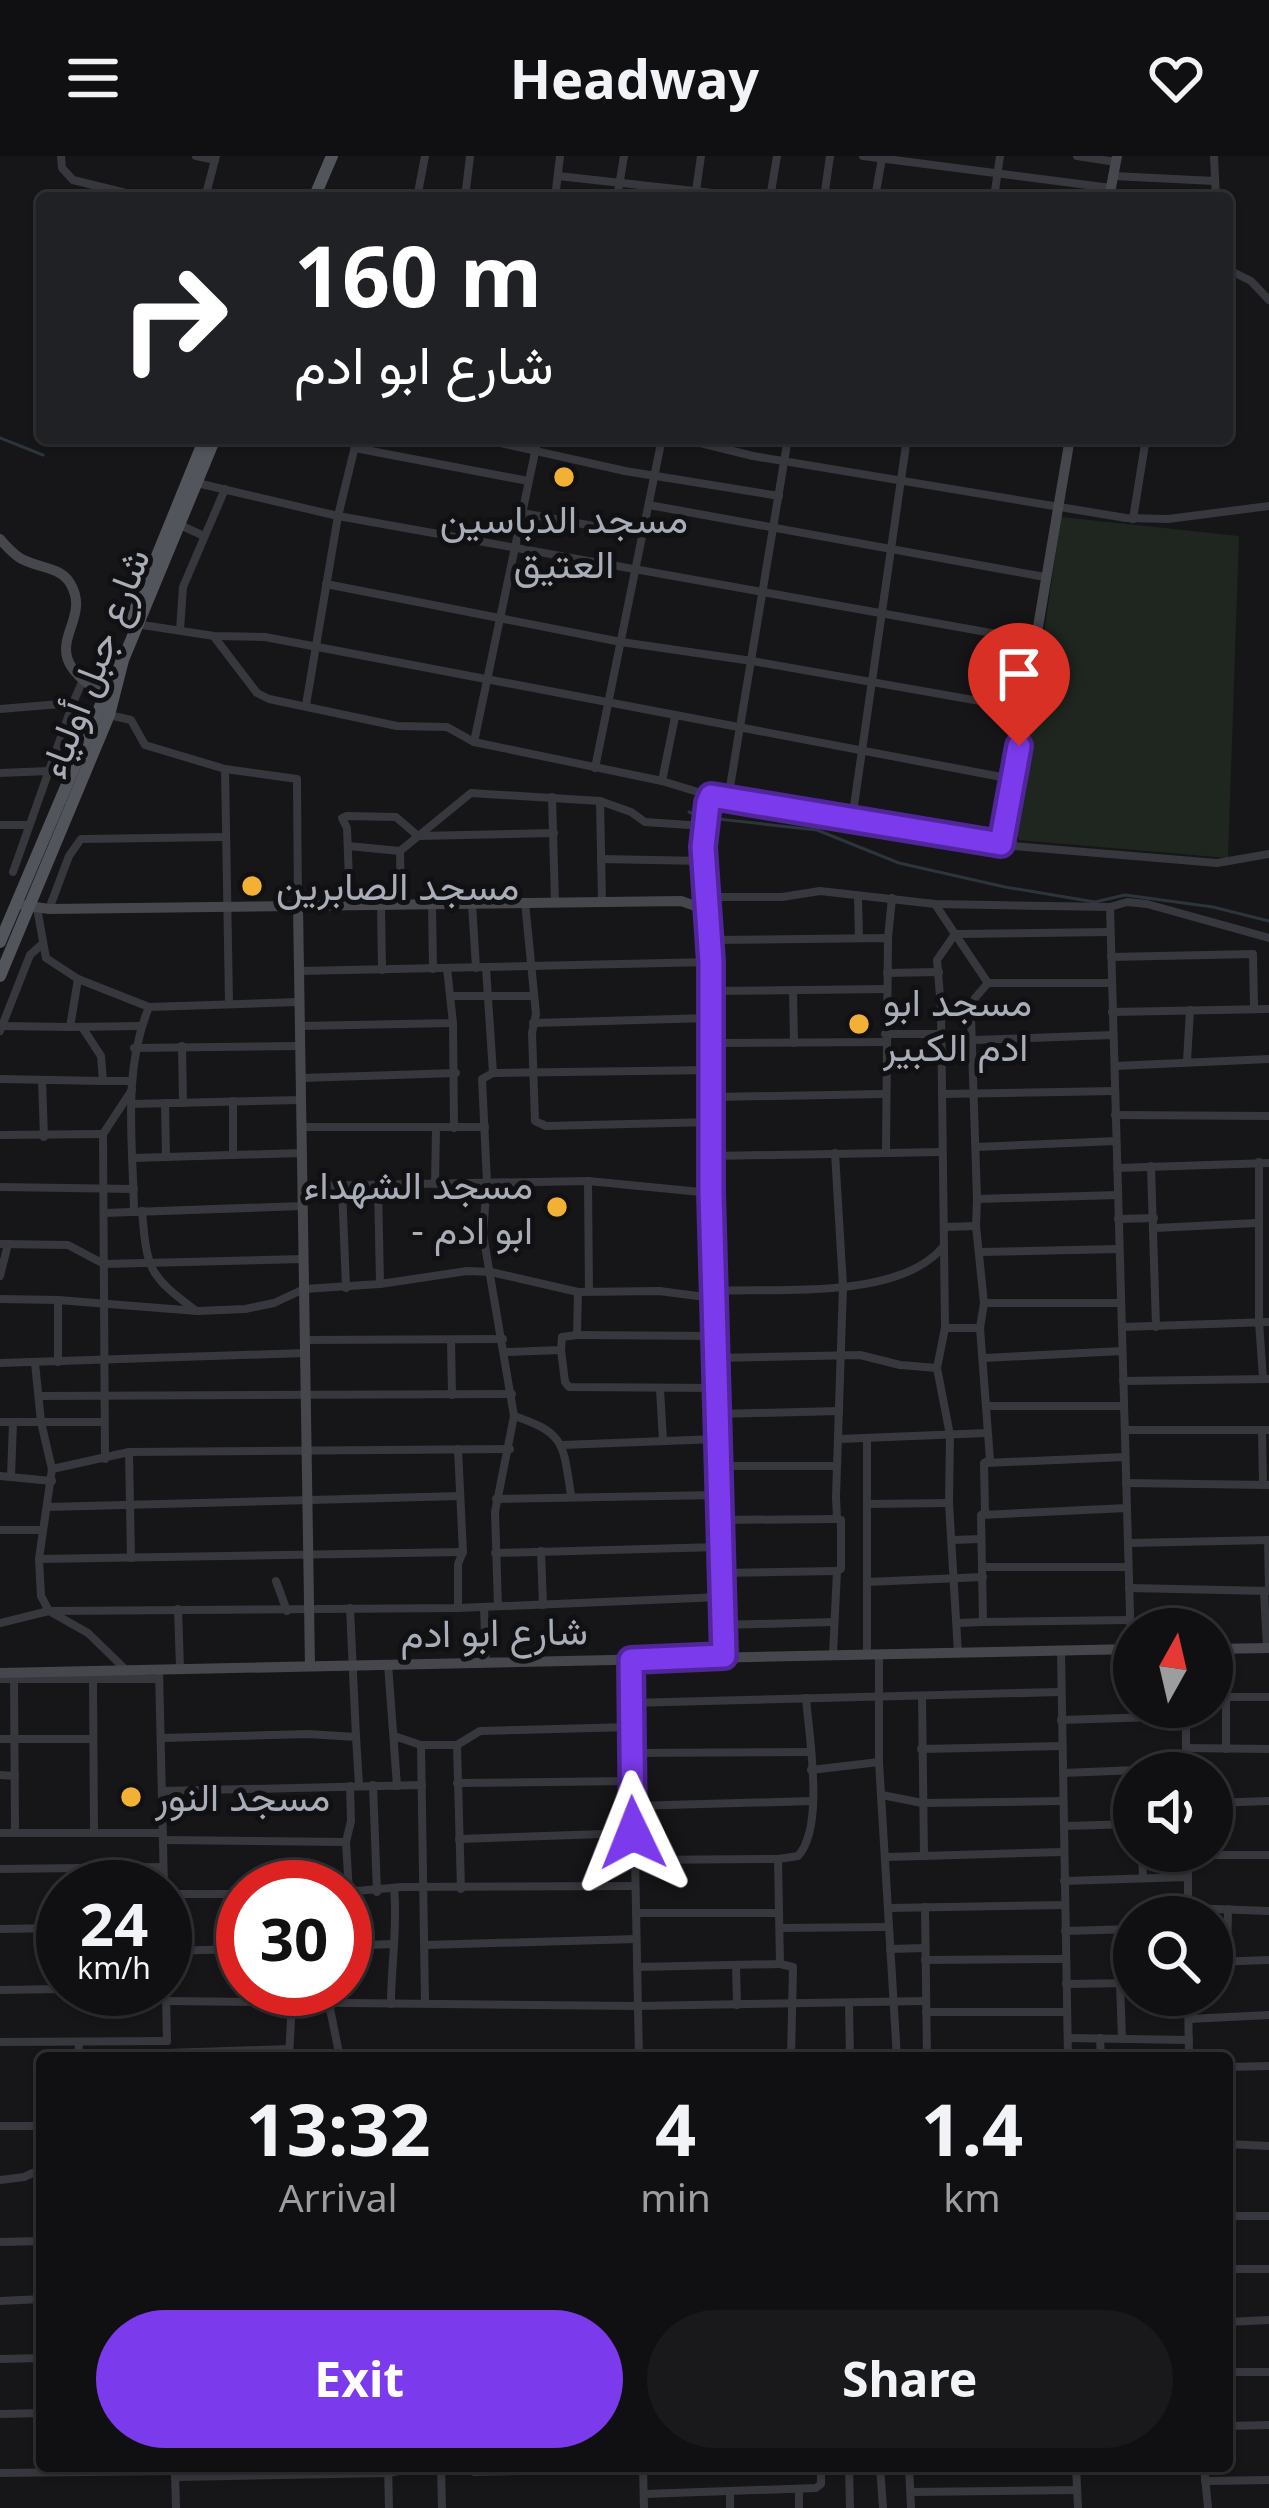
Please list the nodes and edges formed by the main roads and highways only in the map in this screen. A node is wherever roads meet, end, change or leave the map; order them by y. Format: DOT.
graph roads {
  1 [pos="327,156"];
  2 [pos="314,192"];
  3 [pos="203,444"];
  4 [pos="213,444"];
  5 [pos="134,623"];
  6 [pos="33,907"];
  7 [pos="1,937"];
  8 [pos="0,976"];
  1 -- 2 [label="main road"];
  3 -- 5 [label="main road, شارع جبل أولياء"];
  4 -- 5 [label="main road, شارع جبل أولياء"];
  5 -- 6 [label="main road, شارع جبل أولياء"];
  5 -- 6 [label="main road, شارع جبل أولياء"];
  6 -- 7 [label="main road, شارع جبل أولياء"];
  6 -- 8 [label="main road, شارع جبل أولياء"];
}
